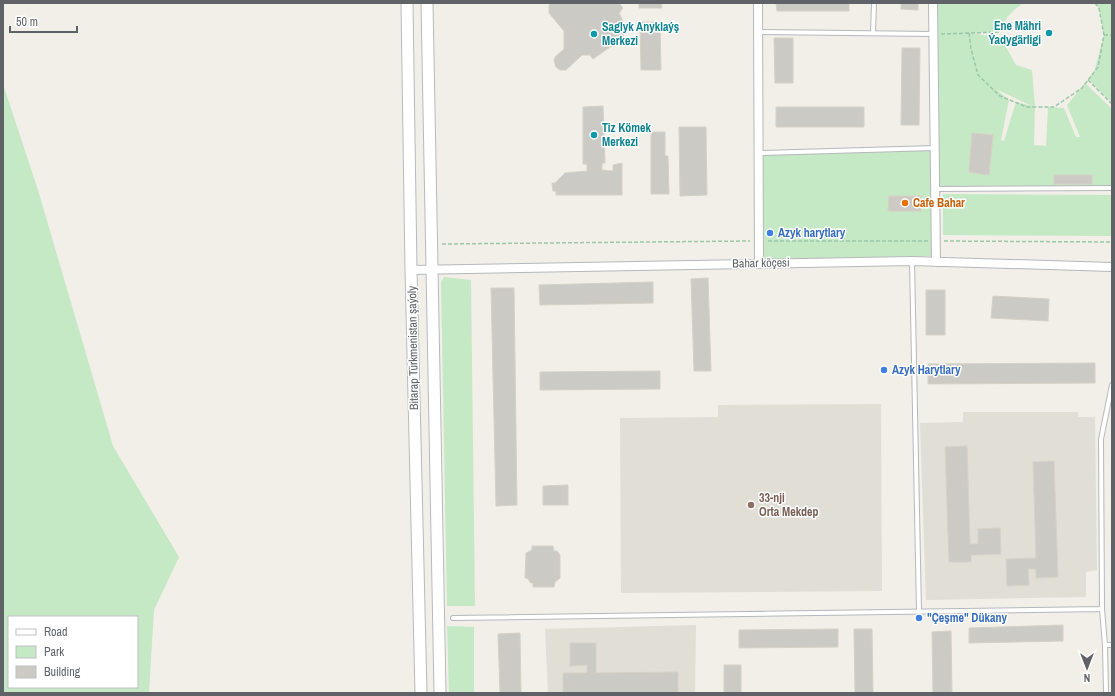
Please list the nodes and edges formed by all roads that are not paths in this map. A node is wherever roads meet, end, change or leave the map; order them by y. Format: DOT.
graph roads {
  1 [pos="407,3"];
  2 [pos="427,3"];
  3 [pos="758,3"];
  4 [pos="874,3"];
  5 [pos="933,3"];
  6 [pos="758,32"];
  7 [pos="873,34"];
  8 [pos="934,34"];
  9 [pos="935,148"];
  10 [pos="758,153"];
  11 [pos="1112,188"];
  12 [pos="936,189"];
  13 [pos="912,261"];
  14 [pos="936,262"];
  15 [pos="759,264"];
  16 [pos="1112,267"];
  17 [pos="411,270"];
  18 [pos="432,270"];
  19 [pos="1112,385"];
  20 [pos="1102,609"];
  21 [pos="919,611"];
  22 [pos="453,618"];
  23 [pos="1105,645"];
  24 [pos="1112,645"];
  25 [pos="421,693"];
  26 [pos="440,693"];
  27 [pos="1106,693"];
  1 -- 17 [label="main road, Bitarap Türkmenistan şaýoly"];
  2 -- 18 [label="main road, Bitarap Türkmenistan şaýoly"];
  3 -- 6 [label="street"];
  4 -- 7 [label="lane"];
  5 -- 8 [label="street"];
  6 -- 7 [label="lane"];
  6 -- 10 [label="street"];
  7 -- 8 [label="lane"];
  8 -- 9 [label="street"];
  9 -- 10 [label="lane"];
  9 -- 12 [label="street"];
  10 -- 15 [label="street"];
  11 -- 12 [label="lane"];
  12 -- 14 [label="street"];
  13 -- 14 [label="street, Bahar köçesi"];
  13 -- 15 [label="street, Bahar köçesi"];
  13 -- 21 [label="lane"];
  14 -- 16 [label="street, Bahar köçesi"];
  15 -- 18 [label="street, Bahar köçesi"];
  17 -- 18 [label="street, Bahar köçesi"];
  17 -- 25 [label="main road, Bitarap Türkmenistan şaýoly"];
  18 -- 26 [label="main road, Bitarap Türkmenistan şaýoly"];
  19 -- 20 [label="lane"];
  20 -- 21 [label="lane"];
  20 -- 23 [label="lane"];
  21 -- 22 [label="lane"];
  23 -- 24 [label="lane"];
  23 -- 27 [label="lane"];
}
